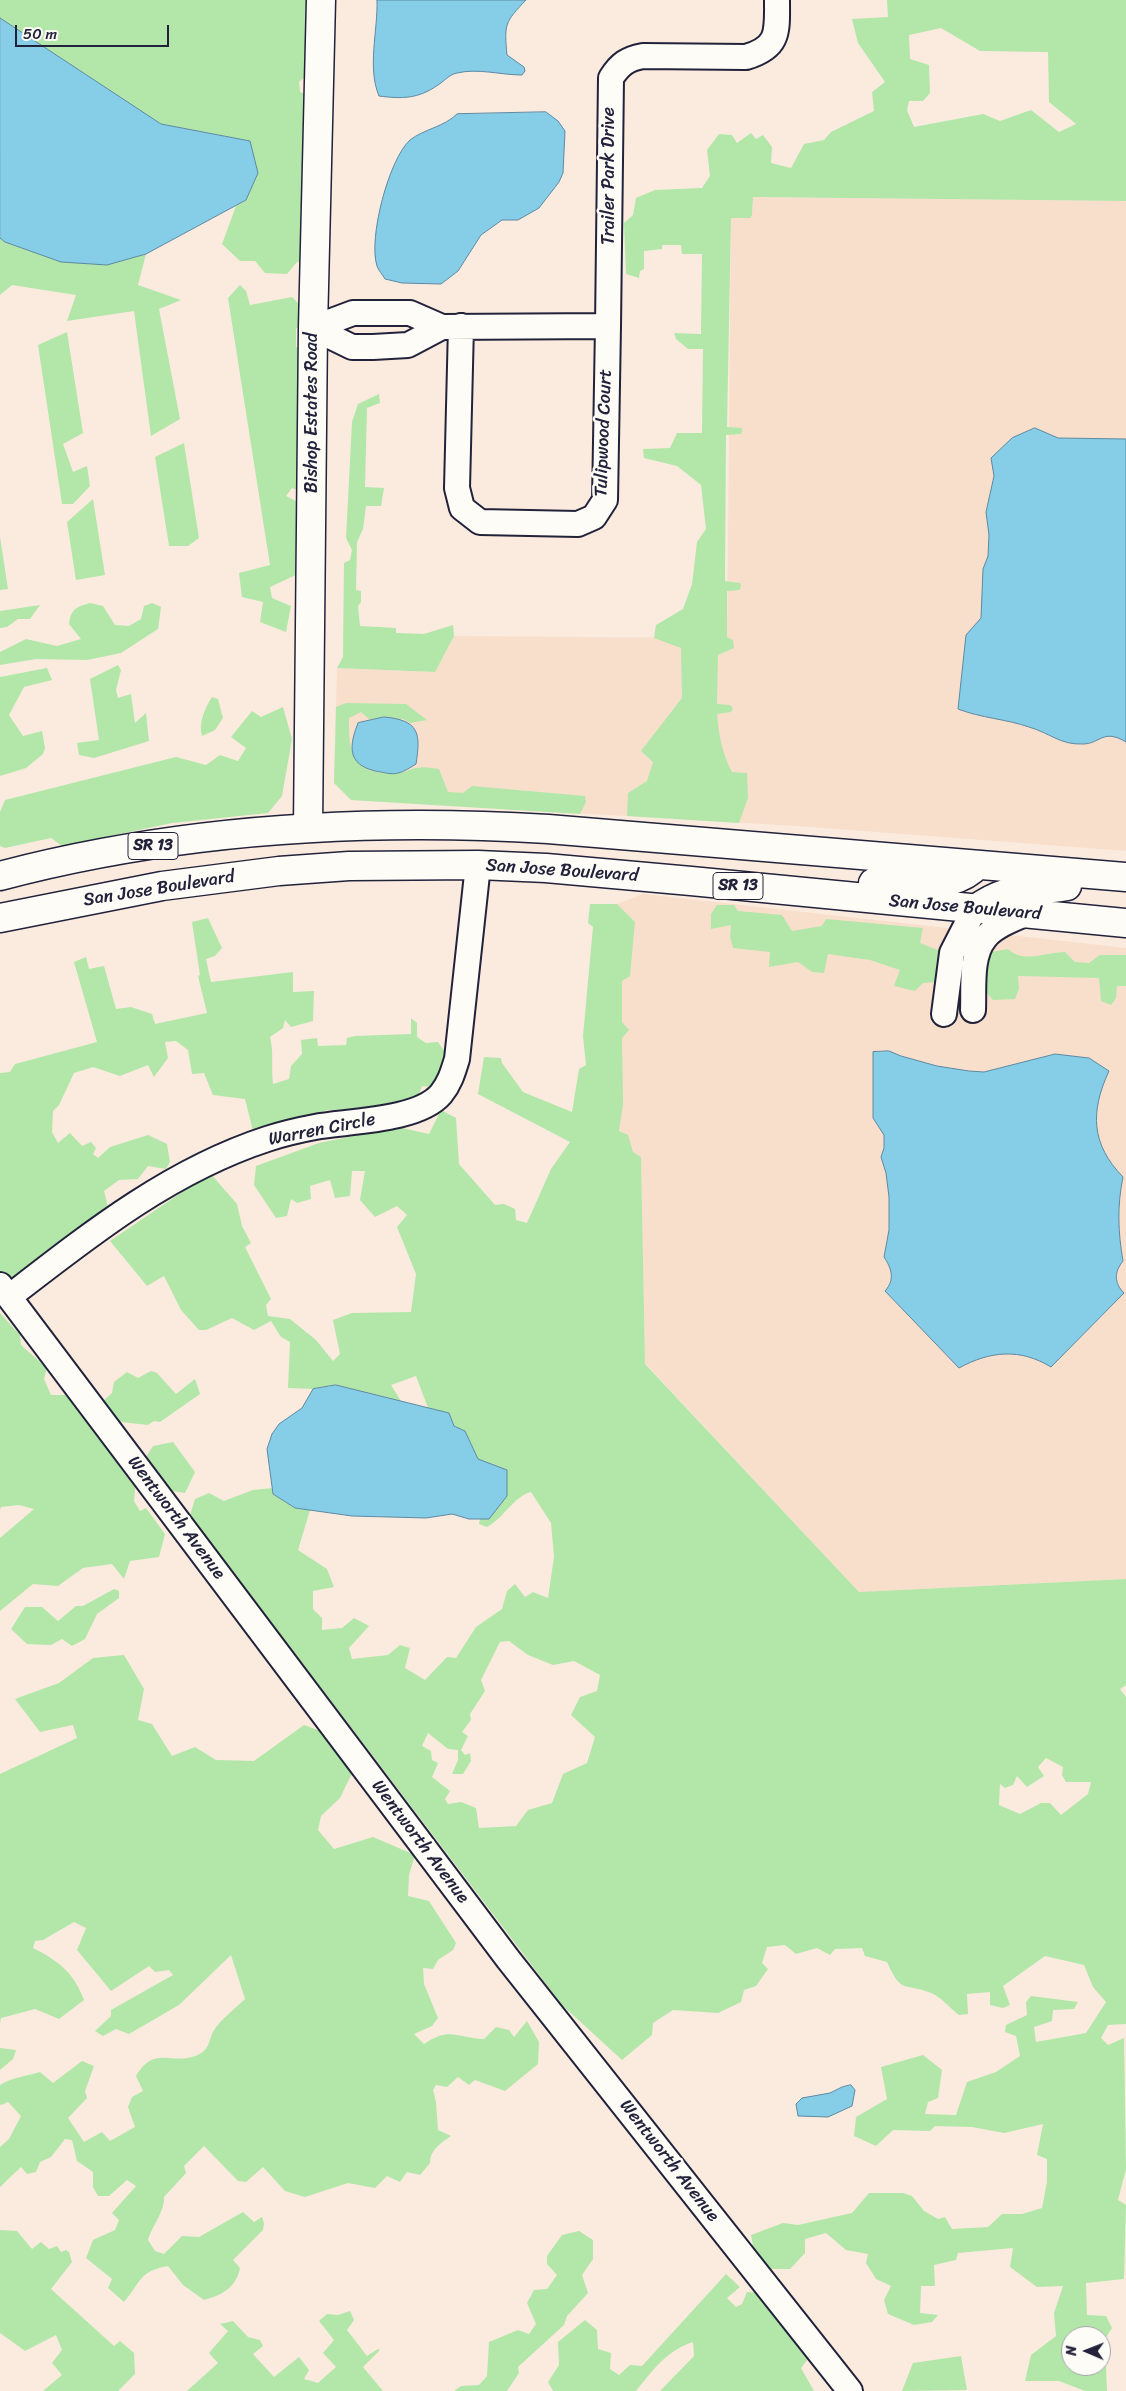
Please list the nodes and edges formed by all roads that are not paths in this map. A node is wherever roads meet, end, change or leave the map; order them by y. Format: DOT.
graph roads {
  1 [pos="321,0"];
  2 [pos="777,0"];
  3 [pos="608,326"];
  4 [pos="452,327"];
  5 [pos="313,328"];
  6 [pos="308,827"];
  7 [pos="578,831"];
  8 [pos="478,865"];
  9 [pos="977,866"];
  10 [pos="0,876"];
  11 [pos="1123,877"];
  12 [pos="810,893"];
  13 [pos="102,897"];
  14 [pos="974,910"];
  15 [pos="1025,914"];
  16 [pos="0,918"];
  17 [pos="1126,923"];
  18 [pos="973,1010"];
  19 [pos="944,1014"];
  20 [pos="5,1291"];
  21 [pos="850,2391"];
  1 -- 5 [label="main road, Bishop Estates Road"];
  2 -- 3 [label="street, Trailer Park Drive"];
  3 -- 4 [label="street"];
  3 -- 4 [label="street, Tulipwood Court"];
  4 -- 5 [label="street"];
  4 -- 5 [label="street"];
  5 -- 6 [label="main road, Bishop Estates Road"];
  6 -- 7 [label="main road, SR 13"];
  6 -- 10 [label="main road, SR 13"];
  6 -- 13 [label="main road"];
  7 -- 8 [label="main road"];
  7 -- 9 [label="main road, SR 13"];
  8 -- 12 [label="main road, San Jose Boulevard / SR 13"];
  8 -- 13 [label="main road, San Jose Boulevard / SR 13"];
  8 -- 20 [label="street, Warren Circle"];
  9 -- 11 [label="main road, SR 13"];
  9 -- 12 [label="main road"];
  11 -- 14 [label="main road"];
  12 -- 14 [label="main road, San Jose Boulevard / SR 13"];
  13 -- 16 [label="main road, San Jose Boulevard / SR 13"];
  14 -- 15 [label="main road, San Jose Boulevard / SR 13"];
  14 -- 19 [label="street"];
  15 -- 17 [label="main road, San Jose Boulevard / SR 13"];
  15 -- 18 [label="street"];
  20 -- 21 [label="street, Wentworth Avenue"];
}
